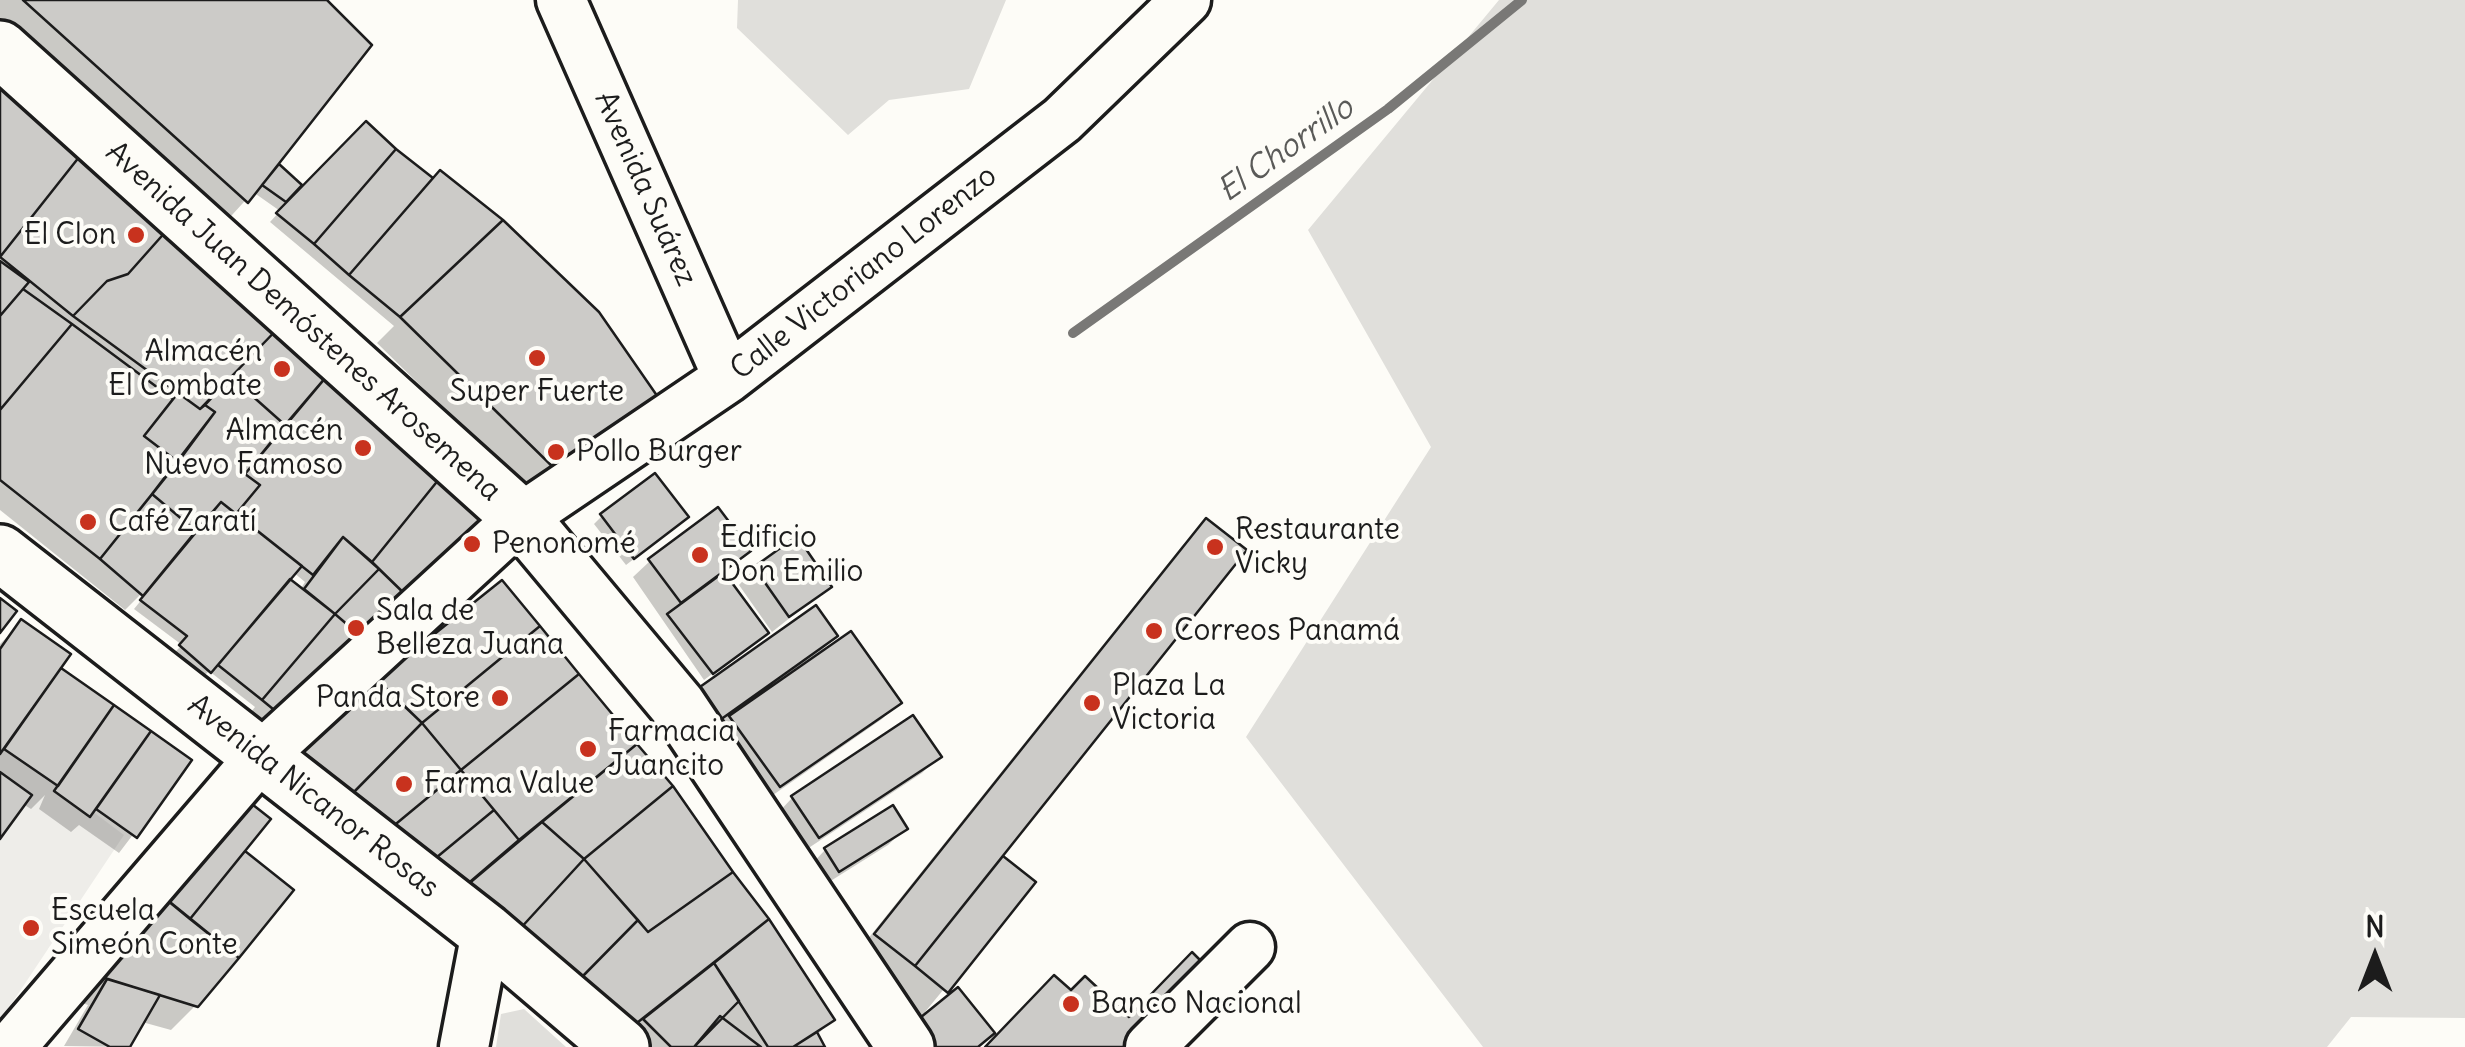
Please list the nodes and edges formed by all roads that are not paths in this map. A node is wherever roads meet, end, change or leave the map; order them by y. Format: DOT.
graph roads {
  1 [pos="562,0"];
  2 [pos="1186,0"];
  3 [pos="0,49"];
  4 [pos="728,378"];
  5 [pos="521,518"];
  6 [pos="0,553"];
  7 [pos="261,756"];
  8 [pos="486,932"];
  9 [pos="1250,946"];
  10 [pos="10,1047"];
  11 [pos="464,1047"];
  12 [pos="621,1047"];
  13 [pos="906,1047"];
  14 [pos="1150,1047"];
  1 -- 4 [label="street, Avenida Suárez"];
  2 -- 4 [label="street, Calle Victoriano Lorenzo"];
  3 -- 5 [label="main road, Avenida Juan Demóstenes Arosemena"];
  4 -- 5 [label="street, Calle Victoriano Lorenzo"];
  5 -- 7 [label="street, Calle Victoriano Lorenzo"];
  5 -- 13 [label="main road, Avenida Juan Demóstenes Arosemena"];
  6 -- 7 [label="main road, Avenida Nicanor Rosas"];
  7 -- 8 [label="main road, Avenida Nicanor Rosas"];
  7 -- 10 [label="street, Calle Victoriano Lorenzo"];
  8 -- 11 [label="street"];
  8 -- 12 [label="main road, Avenida Nicanor Rosas"];
  9 -- 14 [label="street"];
}
